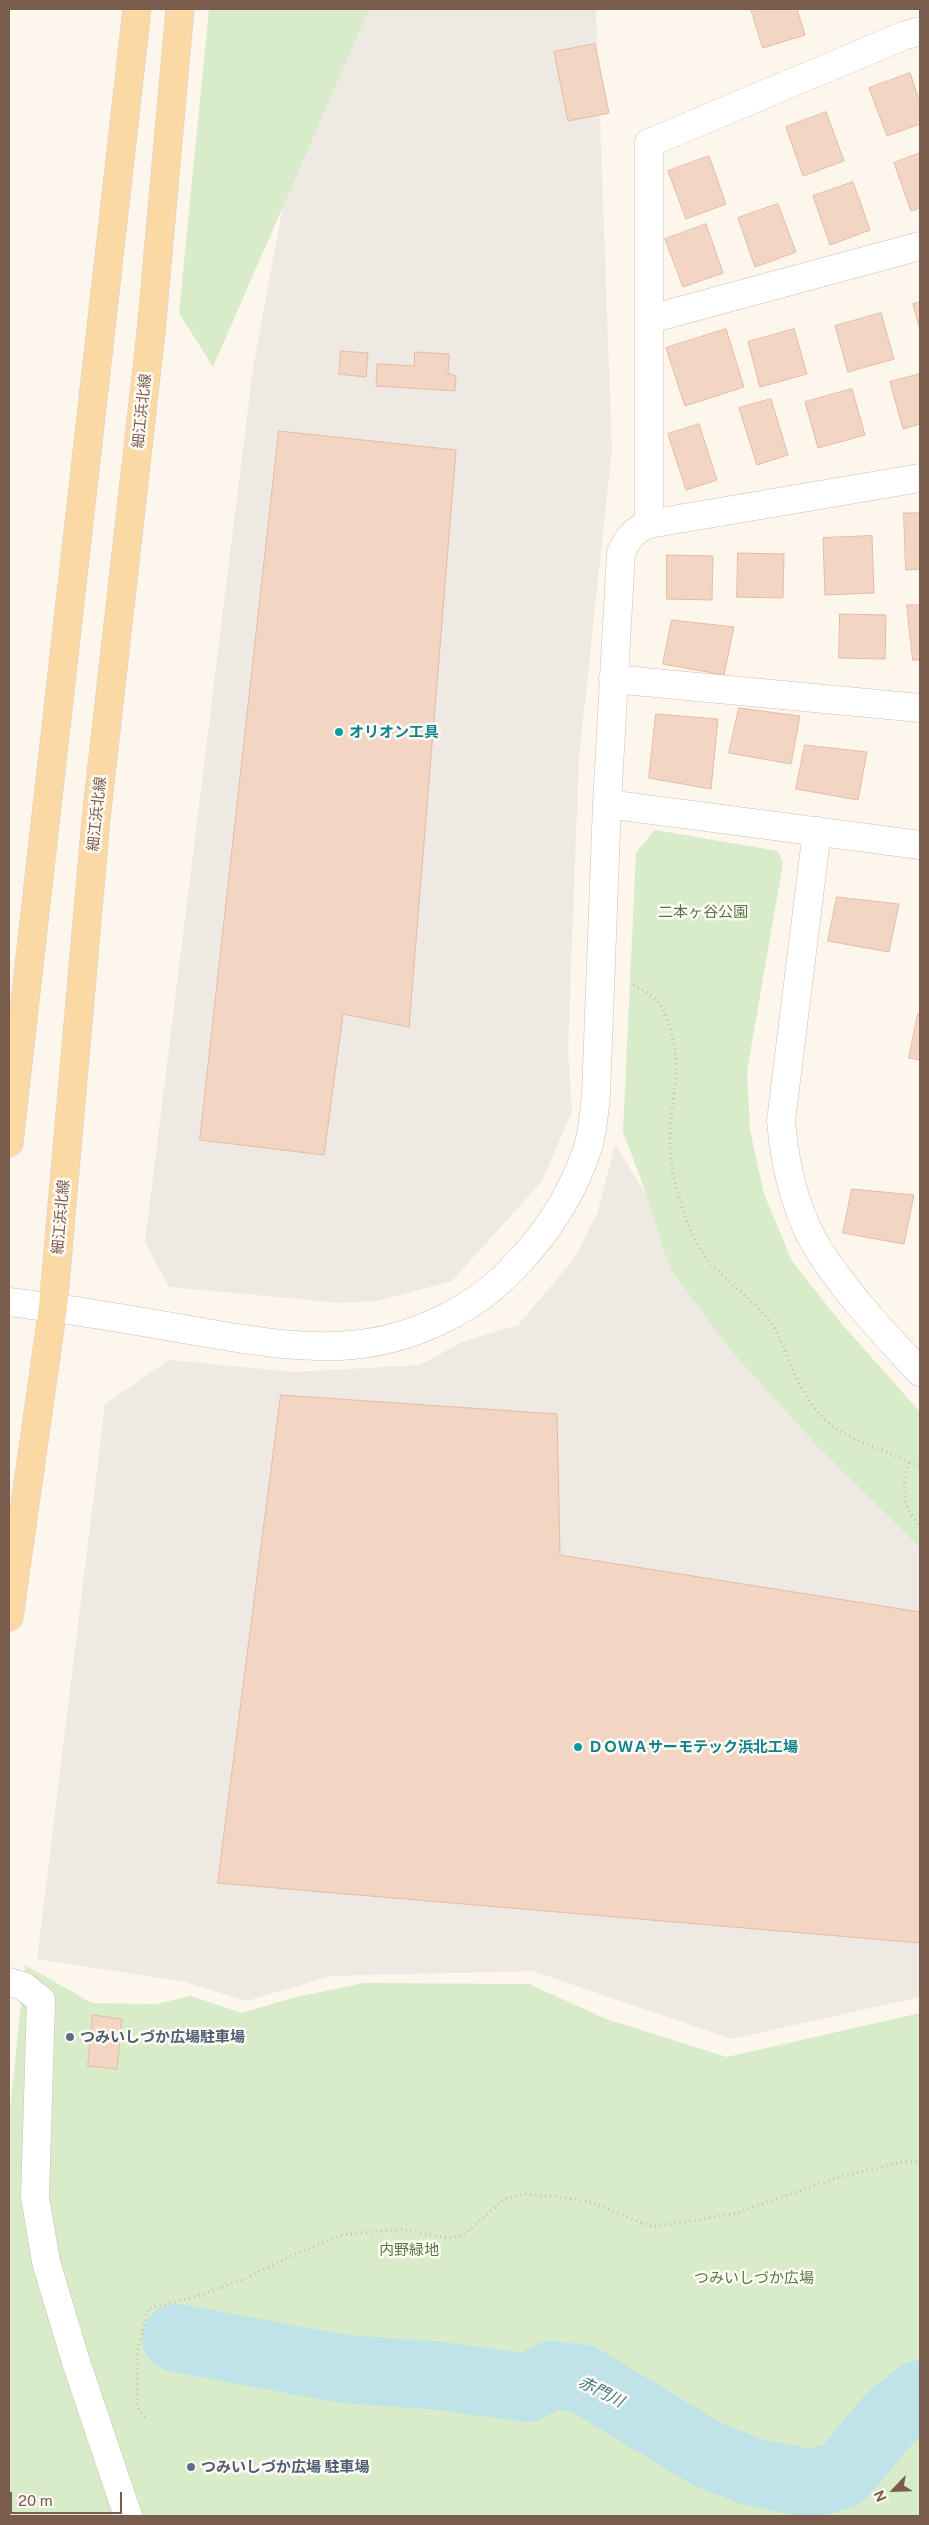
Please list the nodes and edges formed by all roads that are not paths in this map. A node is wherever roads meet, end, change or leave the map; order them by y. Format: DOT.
graph roads {
  1 [pos="137,9"];
  2 [pos="180,9"];
  3 [pos="920,31"];
  4 [pos="920,246"];
  5 [pos="650,318"];
  6 [pos="920,478"];
  7 [pos="645,526"];
  8 [pos="613,679"];
  9 [pos="920,708"];
  10 [pos="607,804"];
  11 [pos="817,832"];
  12 [pos="920,845"];
  13 [pos="9,1143"];
  14 [pos="9,1302"];
  15 [pos="53,1307"];
  16 [pos="919,1368"];
  17 [pos="9,1618"];
  18 [pos="9,1982"];
  19 [pos="128,2516"];
  1 -- 13 [label="main road"];
  2 -- 15 [label="main road, 細江浜北線"];
  3 -- 5 [label="street"];
  4 -- 5 [label="street"];
  5 -- 7 [label="street"];
  6 -- 7 [label="street"];
  7 -- 8 [label="street"];
  8 -- 9 [label="street"];
  8 -- 10 [label="street"];
  10 -- 11 [label="street"];
  10 -- 15 [label="street"];
  11 -- 12 [label="street"];
  11 -- 16 [label="street"];
  14 -- 15 [label="street"];
  15 -- 17 [label="main road, 細江浜北線"];
  18 -- 19 [label="street"];
}
